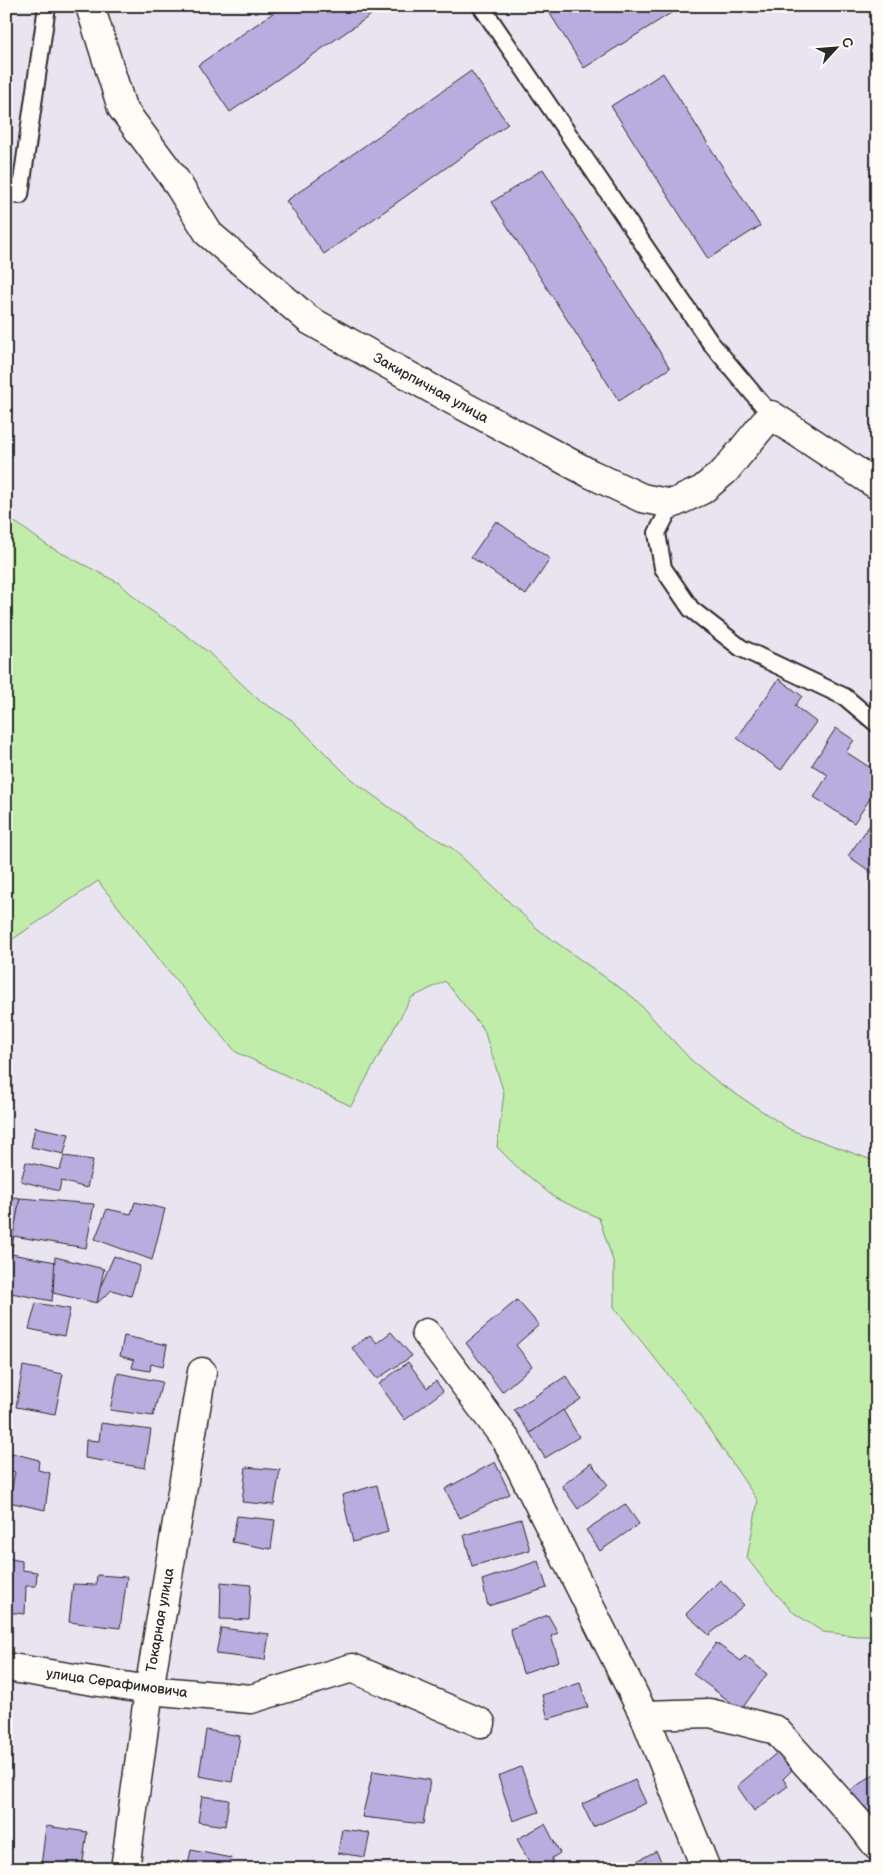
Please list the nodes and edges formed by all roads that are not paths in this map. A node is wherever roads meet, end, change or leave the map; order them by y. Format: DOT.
graph roads {
  1 [pos="47,6"];
  2 [pos="90,6"];
  3 [pos="481,6"];
  4 [pos="6,193"];
  5 [pos="771,415"];
  6 [pos="877,485"];
  7 [pos="672,504"];
  8 [pos="877,724"];
  9 [pos="426,1333"];
  10 [pos="202,1372"];
  11 [pos="6,1667"];
  12 [pos="149,1690"];
  13 [pos="644,1715"];
  14 [pos="481,1723"];
  15 [pos="877,1846"];
  16 [pos="125,1869"];
  17 [pos="706,1869"];
  1 -- 4 [label="lane"];
  2 -- 7 [label="street, Закирпичная улица"];
  3 -- 5 [label="lane"];
  5 -- 6 [label="street"];
  5 -- 7 [label="street"];
  7 -- 8 [label="lane"];
  9 -- 13 [label="street"];
  10 -- 12 [label="street, Токарная улица"];
  11 -- 12 [label="street, улица Серафимовича"];
  12 -- 14 [label="street, улица Серафимовича"];
  12 -- 16 [label="street, Токарная улица"];
  13 -- 15 [label="street"];
  13 -- 17 [label="street"];
}
